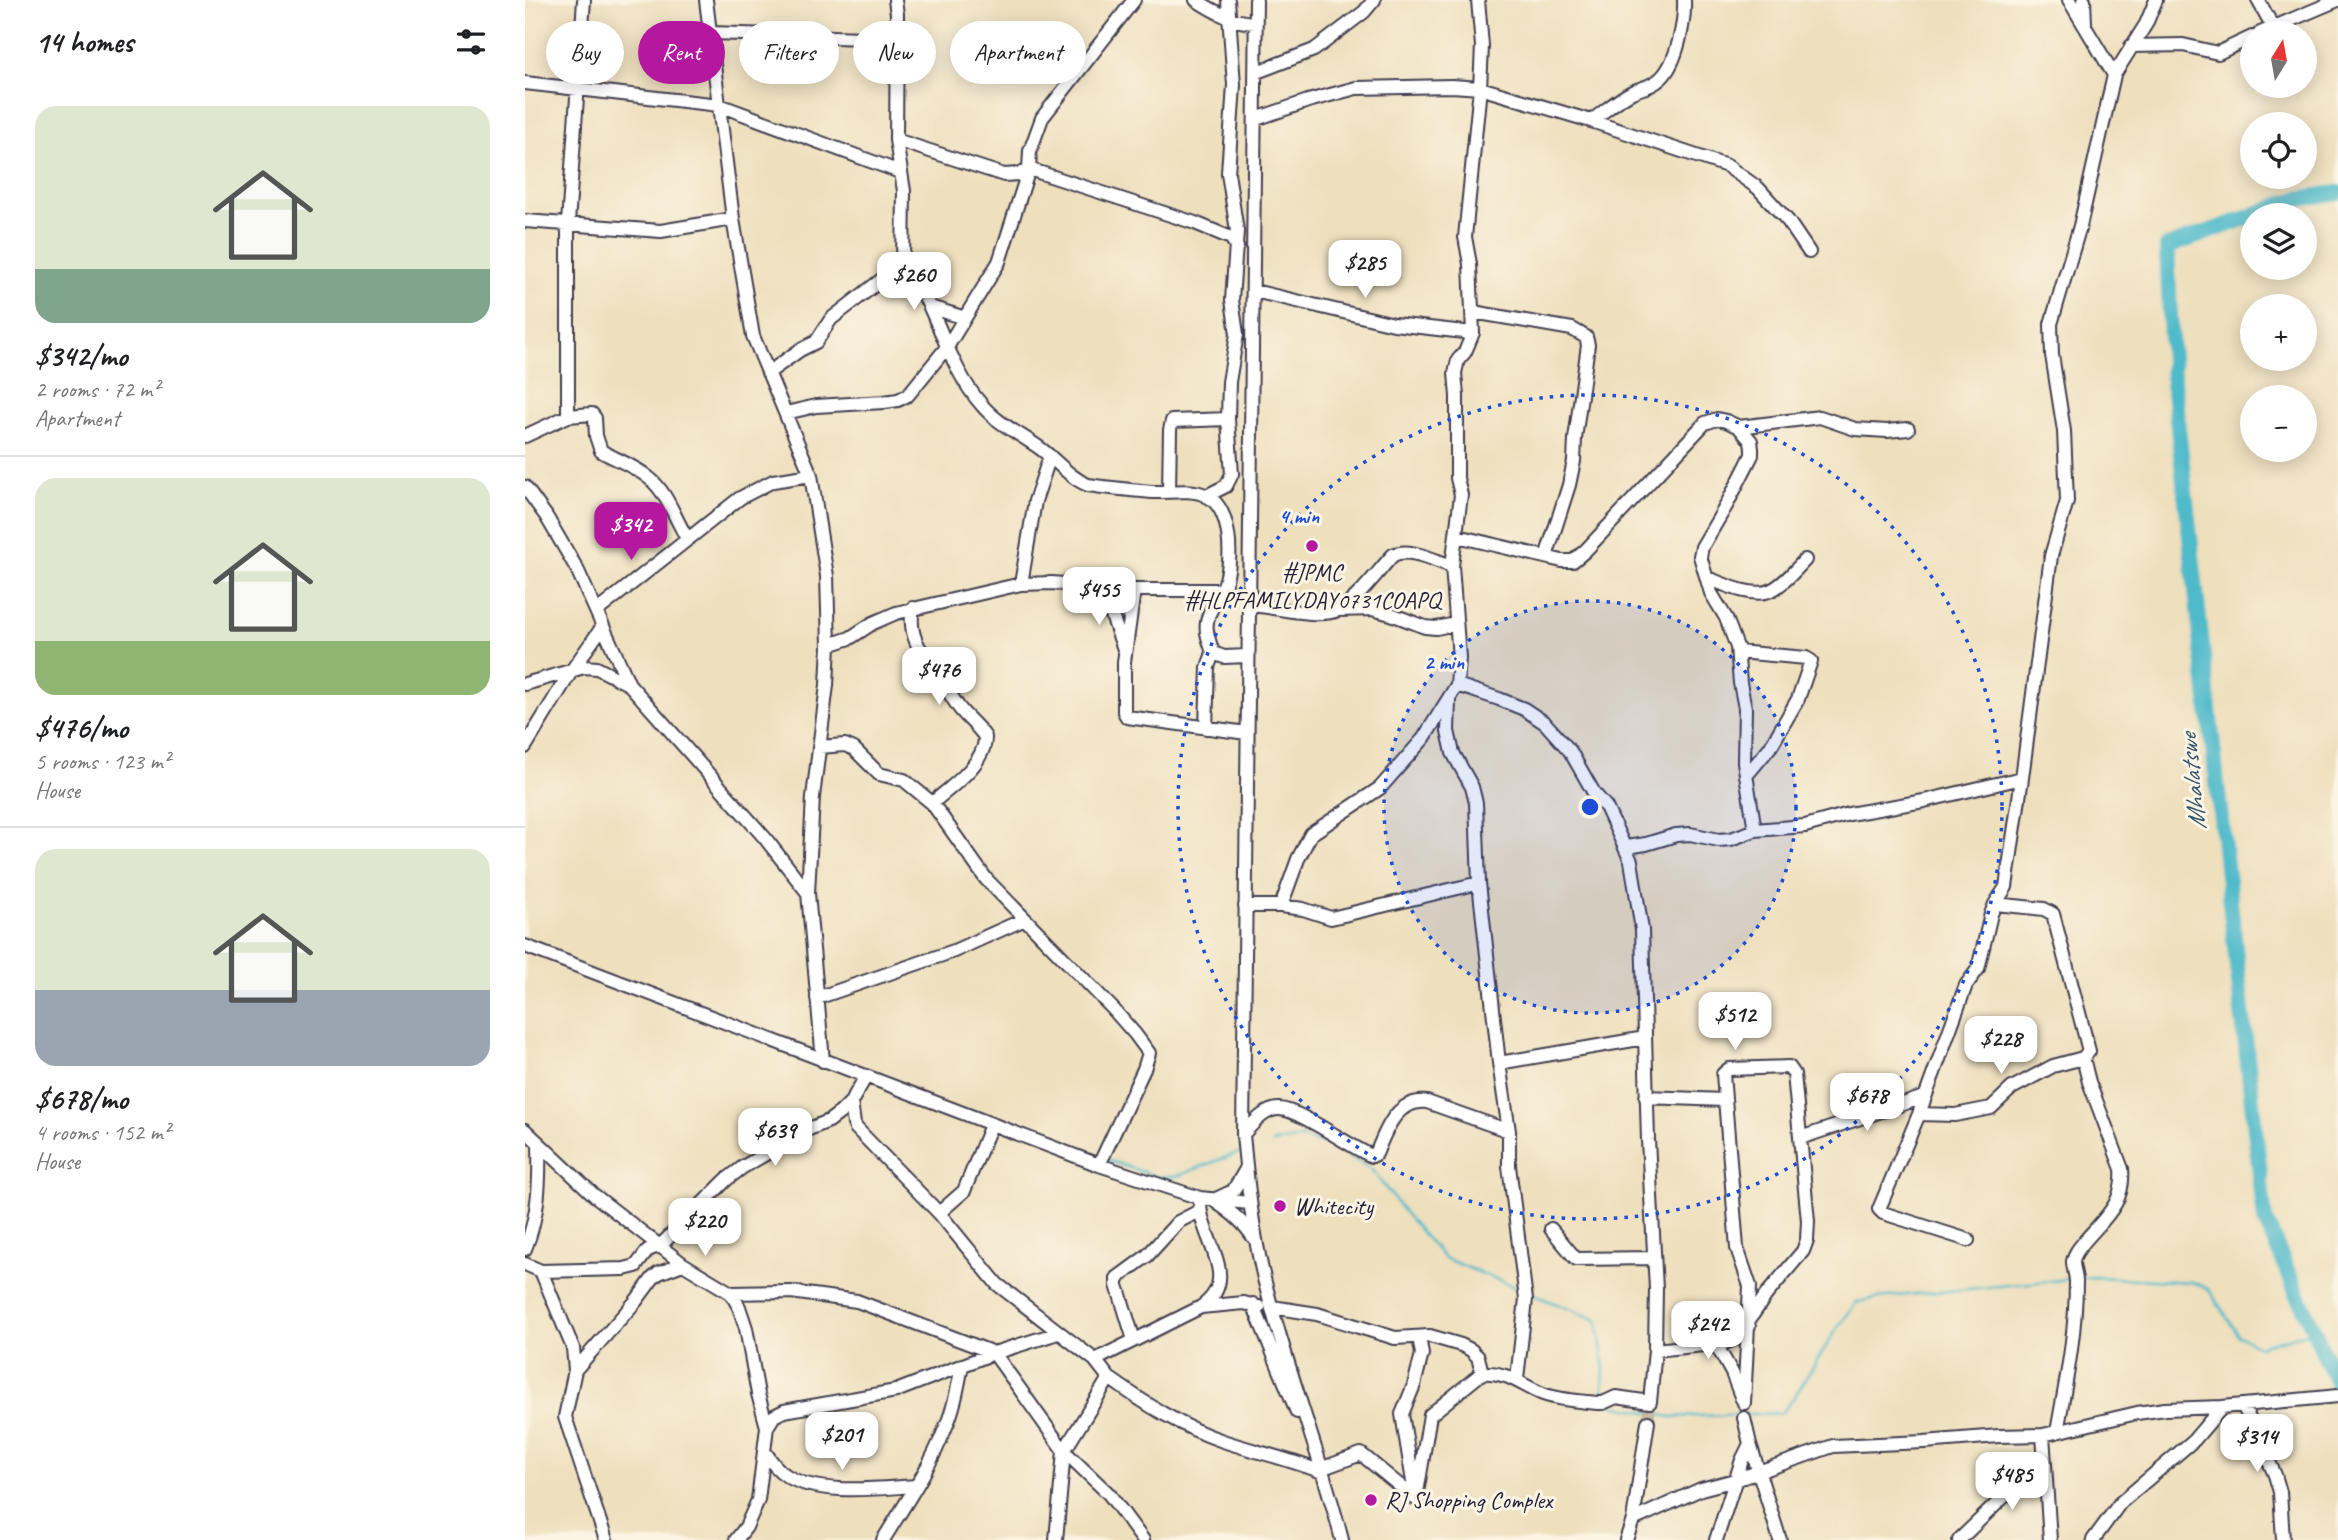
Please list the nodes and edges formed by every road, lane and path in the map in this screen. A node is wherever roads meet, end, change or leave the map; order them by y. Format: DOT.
graph roads {
  1 [pos="585,0"];
  2 [pos="706,0"];
  3 [pos="895,0"];
  4 [pos="901,0"];
  5 [pos="1134,0"];
  6 [pos="1196,0"];
  7 [pos="1228,0"];
  8 [pos="1256,0"];
  9 [pos="1374,0"];
  10 [pos="1478,0"];
  11 [pos="1684,0"];
  12 [pos="2070,0"];
  13 [pos="2084,0"];
  14 [pos="2156,0"];
  15 [pos="2258,0"];
  16 [pos="2338,0"];
  17 [pos="897,14"];
  18 [pos="1228,18"];
  19 [pos="709,21"];
  20 [pos="897,21"];
  21 [pos="2270,21"];
  22 [pos="2287,21"];
  23 [pos="1256,23"];
  24 [pos="2085,26"];
  25 [pos="725,33"];
  26 [pos="853,38"];
  27 [pos="2240,43"];
  28 [pos="2131,46"];
  29 [pos="1257,72"];
  30 [pos="2114,75"];
  31 [pos="525,83"];
  32 [pos="717,84"];
  33 [pos="896,84"];
  34 [pos="1480,88"];
  35 [pos="577,90"];
  36 [pos="719,106"];
  37 [pos="1256,119"];
  38 [pos="1591,121"];
  39 [pos="896,140"];
  40 [pos="1029,169"];
  41 [pos="901,172"];
  42 [pos="733,219"];
  43 [pos="525,221"];
  44 [pos="568,223"];
  45 [pos="1236,244"];
  46 [pos="1809,252"];
  47 [pos="1254,260"];
  48 [pos="903,263"];
  49 [pos="1254,291"];
  50 [pos="930,307"];
  51 [pos="1473,312"];
  52 [pos="965,318"];
  53 [pos="1473,333"];
  54 [pos="947,347"];
  55 [pos="768,373"];
  56 [pos="786,413"];
  57 [pos="568,416"];
  58 [pos="1228,419"];
  59 [pos="1739,427"];
  60 [pos="1908,429"];
  61 [pos="525,436"];
  62 [pos="1050,456"];
  63 [pos="811,475"];
  64 [pos="525,487"];
  65 [pos="1169,491"];
  66 [pos="1206,496"];
  67 [pos="1457,536"];
  68 [pos="687,538"];
  69 [pos="1546,557"];
  70 [pos="1805,560"];
  71 [pos="1452,566"];
  72 [pos="1707,578"];
  73 [pos="1021,584"];
  74 [pos="1098,588"];
  75 [pos="1134,590"];
  76 [pos="1221,590"];
  77 [pos="1249,605"];
  78 [pos="913,608"];
  79 [pos="1337,610"];
  80 [pos="597,611"];
  81 [pos="1455,624"];
  82 [pos="603,626"];
  83 [pos="828,645"];
  84 [pos="1738,652"];
  85 [pos="1213,653"];
  86 [pos="1125,655"];
  87 [pos="1248,656"];
  88 [pos="572,670"];
  89 [pos="525,684"];
  90 [pos="629,684"];
  91 [pos="1457,685"];
  92 [pos="1449,696"];
  93 [pos="1206,728"];
  94 [pos="1247,733"];
  95 [pos="525,747"];
  96 [pos="819,747"];
  97 [pos="1746,776"];
  98 [pos="2022,778"];
  99 [pos="932,803"];
  100 [pos="1755,830"];
  101 [pos="1626,846"];
  102 [pos="1479,883"];
  103 [pos="808,893"];
  104 [pos="1995,904"];
  105 [pos="1245,906"];
  106 [pos="1281,906"];
  107 [pos="1025,919"];
  108 [pos="525,946"];
  109 [pos="817,998"];
  110 [pos="1645,1038"];
  111 [pos="2083,1058"];
  112 [pos="823,1061"];
  113 [pos="1499,1063"];
  114 [pos="865,1078"];
  115 [pos="1646,1097"];
  116 [pos="1924,1097"];
  117 [pos="1724,1100"];
  118 [pos="852,1102"];
  119 [pos="1919,1114"];
  120 [pos="829,1121"];
  121 [pos="853,1124"];
  122 [pos="991,1125"];
  123 [pos="525,1130"];
  124 [pos="1509,1131"];
  125 [pos="1243,1134"];
  126 [pos="1800,1138"];
  127 [pos="539,1144"];
  128 [pos="1099,1166"];
  129 [pos="1246,1169"];
  130 [pos="1204,1203"];
  131 [pos="1249,1203"];
  132 [pos="939,1213"];
  133 [pos="1551,1229"];
  134 [pos="1968,1240"];
  135 [pos="1256,1241"];
  136 [pos="661,1245"];
  137 [pos="525,1249"];
  138 [pos="1654,1258"];
  139 [pos="525,1264"];
  140 [pos="683,1264"];
  141 [pos="541,1271"];
  142 [pos="731,1293"];
  143 [pos="1253,1304"];
  144 [pos="1201,1307"];
  145 [pos="1272,1307"];
  146 [pos="1276,1322"];
  147 [pos="1749,1323"];
  148 [pos="1058,1333"];
  149 [pos="1419,1337"];
  150 [pos="1134,1340"];
  151 [pos="1717,1346"];
  152 [pos="1655,1349"];
  153 [pos="995,1353"];
  154 [pos="1095,1360"];
  155 [pos="962,1365"];
  156 [pos="575,1370"];
  157 [pos="1482,1373"];
  158 [pos="1108,1378"];
  159 [pos="1517,1379"];
  160 [pos="2338,1396"];
  161 [pos="2243,1405"];
  162 [pos="2222,1407"];
  163 [pos="1744,1418"];
  164 [pos="1647,1422"];
  165 [pos="767,1427"];
  166 [pos="2057,1432"];
  167 [pos="2043,1435"];
  168 [pos="1750,1444"];
  169 [pos="1063,1451"];
  170 [pos="765,1452"];
  171 [pos="2043,1459"];
  172 [pos="1323,1468"];
  173 [pos="1758,1472"];
  174 [pos="1735,1480"];
  175 [pos="916,1486"];
  176 [pos="1416,1499"];
  177 [pos="1633,1520"];
  178 [pos="1623,1539"];
  179 [pos="606,1540"];
  180 [pos="736,1540"];
  181 [pos="883,1540"];
  182 [pos="1056,1540"];
  183 [pos="1143,1540"];
  184 [pos="1342,1540"];
  185 [pos="1716,1540"];
  186 [pos="1780,1540"];
  187 [pos="1959,1540"];
  188 [pos="2050,1540"];
  189 [pos="2093,1540"];
  190 [pos="2283,1540"];
  1 -- 35 [label="street"];
  2 -- 19 [label="street"];
  3 -- 17 [label="street"];
  4 -- 17 [label="street"];
  5 -- 40 [label="street"];
  6 -- 18 [label="street"];
  7 -- 18 [label="street"];
  8 -- 23 [label="street"];
  9 -- 29 [label="street"];
  10 -- 34 [label="street"];
  11 -- 38 [label="street"];
  12 -- 24 [label="street"];
  13 -- 24 [label="street"];
  14 -- 28 [label="street"];
  15 -- 21 [label="street"];
  16 -- 22 [label="street"];
  17 -- 20 [label="street"];
  18 -- 23 [label="street"];
  18 -- 45 [label="street"];
  23 -- 29 [label="street"];
  24 -- 30 [label="street"];
  25 -- 26 [label="street"];
  27 -- 28 [label="street"];
  28 -- 30 [label="street"];
  29 -- 37 [label="street"];
  30 -- 98 [label="street"];
  31 -- 35 [label="street"];
  32 -- 36 [label="street"];
  33 -- 39 [label="street"];
  34 -- 37 [label="street"];
  34 -- 38 [label="street"];
  34 -- 51 [label="street"];
  35 -- 36 [label="street"];
  35 -- 44 [label="street"];
  36 -- 41 [label="street"];
  36 -- 42 [label="street"];
  37 -- 47 [label="street"];
  38 -- 46 [label="street"];
  39 -- 40 [label="street"];
  39 -- 41 [label="street"];
  40 -- 45 [label="street"];
  40 -- 52 [label="street"];
  41 -- 48 [label="street"];
  42 -- 44 [label="street"];
  42 -- 55 [label="street"];
  43 -- 44 [label="street"];
  44 -- 57 [label="street"];
  45 -- 47 [label="street"];
  45 -- 58 [label="street"];
  47 -- 49 [label="street"];
  48 -- 50 [label="street"];
  48 -- 55 [label="street"];
  49 -- 53 [label="street"];
  49 -- 77 [label="street"];
  50 -- 52 [label="street"];
  50 -- 54 [label="street"];
  51 -- 53 [label="street"];
  51 -- 69 [label="street"];
  52 -- 54 [label="street"];
  53 -- 67 [label="street"];
  54 -- 56 [label="street"];
  54 -- 62 [label="street"];
  55 -- 56 [label="street"];
  56 -- 63 [label="street"];
  57 -- 61 [label="street"];
  57 -- 68 [label="street"];
  58 -- 65 [label="street"];
  58 -- 66 [label="street"];
  59 -- 60 [label="street"];
  59 -- 69 [label="street"];
  59 -- 72 [label="street"];
  62 -- 65 [label="street"];
  62 -- 73 [label="street"];
  63 -- 68 [label="street"];
  63 -- 83 [label="street"];
  64 -- 80 [label="street"];
  65 -- 66 [label="street"];
  66 -- 76 [label="street"];
  67 -- 69 [label="street"];
  67 -- 71 [label="street"];
  68 -- 80 [label="street"];
  70 -- 72 [label="street"];
  71 -- 79 [label="street"];
  71 -- 81 [label="street"];
  72 -- 84 [label="street"];
  73 -- 74 [label="street"];
  73 -- 78 [label="street"];
  74 -- 75 [label="street"];
  74 -- 86 [label="street"];
  75 -- 76 [label="street"];
  75 -- 86 [label="street"];
  76 -- 85 [label="street"];
  77 -- 79 [label="street"];
  77 -- 87 [label="street"];
  78 -- 83 [label="street"];
  78 -- 99 [label="street"];
  79 -- 81 [label="street"];
  80 -- 82 [label="street"];
  81 -- 91 [label="street"];
  82 -- 88 [label="street"];
  82 -- 90 [label="street"];
  83 -- 96 [label="street"];
  84 -- 97 [label="street"];
  84 -- 97 [label="street"];
  85 -- 87 [label="street"];
  85 -- 93 [label="street"];
  86 -- 93 [label="street"];
  87 -- 94 [label="street"];
  88 -- 89 [label="street"];
  88 -- 90 [label="street"];
  88 -- 95 [label="street"];
  90 -- 103 [label="street"];
  91 -- 92 [label="street"];
  91 -- 101 [label="street"];
  92 -- 102 [label="street"];
  92 -- 106 [label="street"];
  93 -- 94 [label="street"];
  94 -- 105 [label="street"];
  96 -- 99 [label="street"];
  96 -- 103 [label="street"];
  97 -- 100 [label="street"];
  98 -- 100 [label="street"];
  98 -- 104 [label="street"];
  99 -- 107 [label="street"];
  100 -- 101 [label="street"];
  101 -- 110 [label="street"];
  102 -- 106 [label="street"];
  102 -- 113 [label="street"];
  103 -- 109 [label="street"];
  104 -- 111 [label="street"];
  104 -- 116 [label="street"];
  105 -- 106 [label="street"];
  105 -- 125 [label="street"];
  107 -- 109 [label="street"];
  107 -- 128 [label="street"];
  108 -- 112 [label="street"];
  109 -- 112 [label="street"];
  110 -- 113 [label="street"];
  110 -- 115 [label="street"];
  111 -- 119 [label="street"];
  111 -- 166 [label="street"];
  112 -- 114 [label="street"];
  113 -- 124 [label="street"];
  114 -- 118 [label="street"];
  114 -- 122 [label="street"];
  115 -- 117 [label="street"];
  115 -- 138 [label="street"];
  116 -- 119 [label="street"];
  116 -- 126 [label="street"];
  117 -- 126 [label="street"];
  117 -- 147 [label="street"];
  118 -- 120 [label="street"];
  118 -- 121 [label="street"];
  119 -- 134 [label="street"];
  120 -- 121 [label="street"];
  120 -- 136 [label="street"];
  121 -- 132 [label="street"];
  122 -- 128 [label="street"];
  122 -- 132 [label="street"];
  123 -- 127 [label="street"];
  124 -- 125 [label="street"];
  124 -- 159 [label="street"];
  125 -- 129 [label="street"];
  126 -- 147 [label="street"];
  127 -- 136 [label="street"];
  127 -- 137 [label="street"];
  128 -- 130 [label="street"];
  129 -- 130 [label="street"];
  129 -- 131 [label="street"];
  130 -- 131 [label="street"];
  130 -- 135 [label="street"];
  130 -- 144 [label="street"];
  130 -- 150 [label="street"];
  131 -- 135 [label="street"];
  132 -- 148 [label="street"];
  133 -- 138 [label="street"];
  135 -- 145 [label="street"];
  136 -- 140 [label="street"];
  136 -- 141 [label="street"];
  138 -- 152 [label="street"];
  139 -- 141 [label="street"];
  140 -- 142 [label="street"];
  140 -- 156 [label="street"];
  141 -- 156 [label="street"];
  142 -- 153 [label="street"];
  142 -- 165 [label="street"];
  143 -- 144 [label="street"];
  143 -- 146 [label="street"];
  143 -- 158 [label="street"];
  144 -- 150 [label="street"];
  145 -- 146 [label="street"];
  145 -- 149 [label="street"];
  146 -- 172 [label="street"];
  147 -- 151 [label="street"];
  147 -- 151 [label="street"];
  148 -- 153 [label="street"];
  148 -- 154 [label="street"];
  149 -- 157 [label="street"];
  149 -- 176 [label="street"];
  150 -- 154 [label="street"];
  151 -- 152 [label="street"];
  152 -- 159 [label="street"];
  153 -- 155 [label="street"];
  153 -- 169 [label="street"];
  154 -- 158 [label="street"];
  155 -- 165 [label="street"];
  155 -- 175 [label="street"];
  156 -- 179 [label="street"];
  157 -- 159 [label="street"];
  157 -- 176 [label="street"];
  158 -- 169 [label="street"];
  160 -- 161 [label="street"];
  161 -- 162 [label="street"];
  161 -- 190 [label="street"];
  162 -- 166 [label="street"];
  162 -- 189 [label="street"];
  163 -- 168 [label="street"];
  164 -- 177 [label="street"];
  165 -- 170 [label="street"];
  166 -- 167 [label="street"];
  167 -- 171 [label="street"];
  167 -- 173 [label="street"];
  168 -- 173 [label="street"];
  168 -- 174 [label="street"];
  169 -- 182 [label="street"];
  169 -- 183 [label="street"];
  170 -- 175 [label="street"];
  170 -- 180 [label="street"];
  171 -- 187 [label="street"];
  171 -- 188 [label="street"];
  172 -- 176 [label="street"];
  172 -- 184 [label="street"];
  173 -- 174 [label="street"];
  173 -- 186 [label="street"];
  174 -- 177 [label="street"];
  174 -- 185 [label="street"];
  175 -- 181 [label="street"];
  177 -- 178 [label="street"];
}
